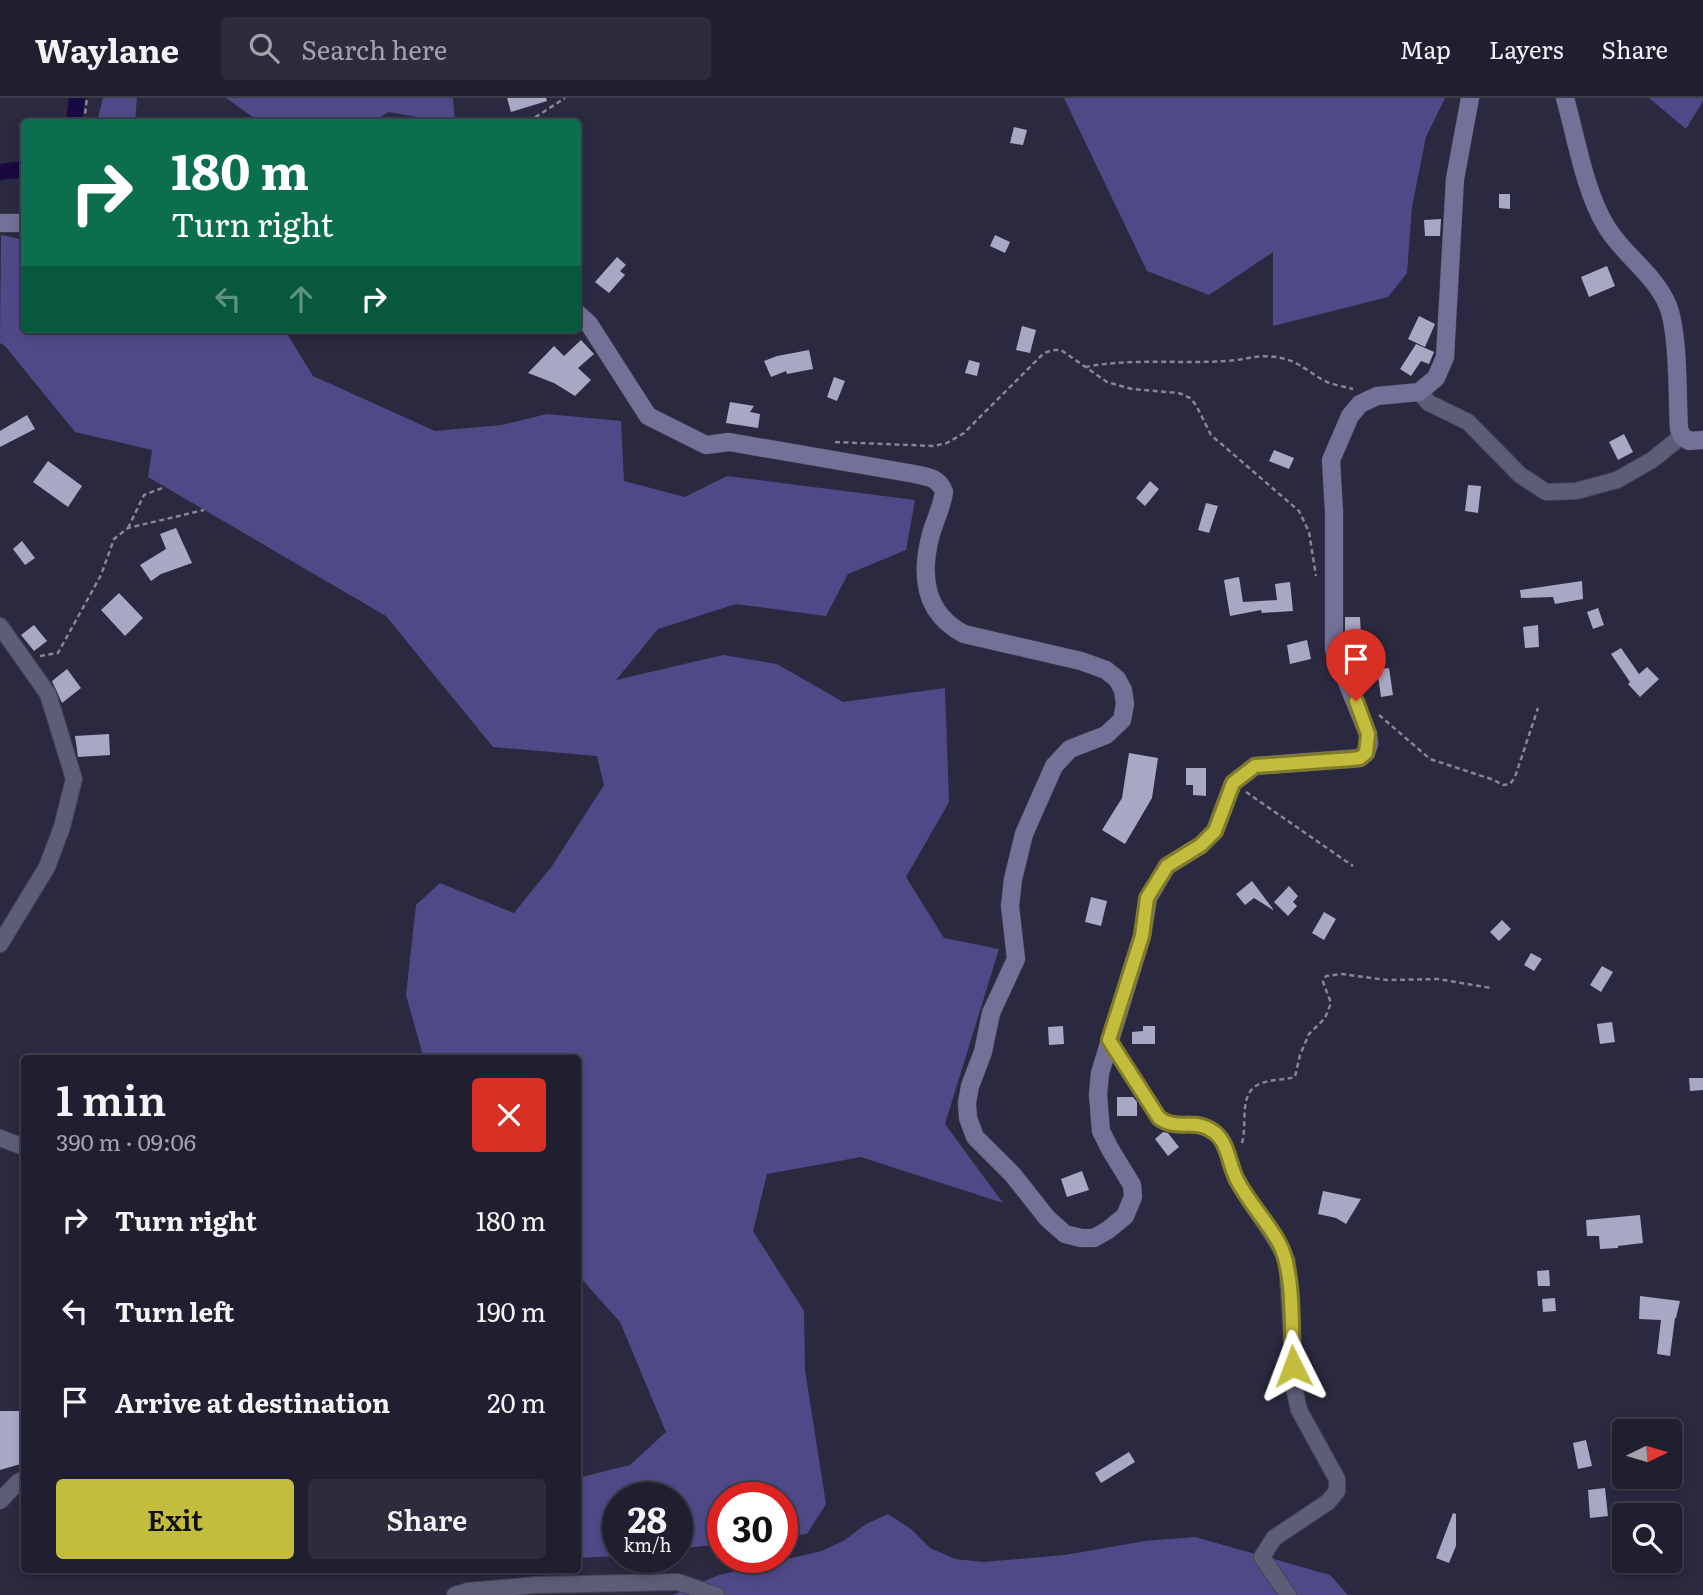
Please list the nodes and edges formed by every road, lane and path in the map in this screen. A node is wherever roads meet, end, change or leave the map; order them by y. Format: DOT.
graph roads {
  1 [pos="87,98"];
  2 [pos="565,98"];
  3 [pos="1470,98"];
  4 [pos="1565,98"];
  5 [pos="84,119"];
  6 [pos="533,119"];
  7 [pos="0,223"];
  8 [pos="21,223"];
  9 [pos="581,317"];
  10 [pos="1085,367"];
  11 [pos="1419,392"];
  12 [pos="1377,396"];
  13 [pos="1682,436"];
  14 [pos="1703,440"];
  15 [pos="807,455"];
  16 [pos="165,487"];
  17 [pos="204,510"];
  18 [pos="128,528"];
  19 [pos="1317,581"];
  20 [pos="0,626"];
  21 [pos="23,658"];
  22 [pos="1538,708"];
  23 [pos="1362,715"];
  24 [pos="1233,783"];
  25 [pos="1353,866"];
  26 [pos="0,944"];
  27 [pos="1490,988"];
  28 [pos="1109,1040"];
  29 [pos="0,1138"];
  30 [pos="21,1146"];
  31 [pos="1228,1158"];
  32 [pos="21,1480"];
  33 [pos="0,1501"];
  34 [pos="454,1595"];
  35 [pos="716,1595"];
  36 [pos="1288,1595"];
  1 -- 5 [label="path"];
  2 -- 6 [label="path"];
  3 -- 11 [label="main road"];
  4 -- 13 [label="main road"];
  7 -- 8 [label="main road"];
  9 -- 15 [label="main road"];
  10 -- 12 [label="path"];
  10 -- 15 [label="path"];
  10 -- 19 [label="path"];
  11 -- 12 [label="main road"];
  11 -- 13 [label="street"];
  12 -- 23 [label="main road"];
  13 -- 14 [label="main road"];
  15 -- 28 [label="main road"];
  16 -- 18 [label="path"];
  17 -- 18 [label="path"];
  18 -- 21 [label="path"];
  20 -- 21 [label="street"];
  21 -- 26 [label="street"];
  22 -- 23 [label="path"];
  23 -- 24 [label="main road"];
  24 -- 25 [label="path"];
  24 -- 28 [label="main road"];
  27 -- 31 [label="path"];
  28 -- 31 [label="street"];
  29 -- 30 [label="street"];
  31 -- 36 [label="street"];
  32 -- 33 [label="street"];
  34 -- 35 [label="street"];
}
